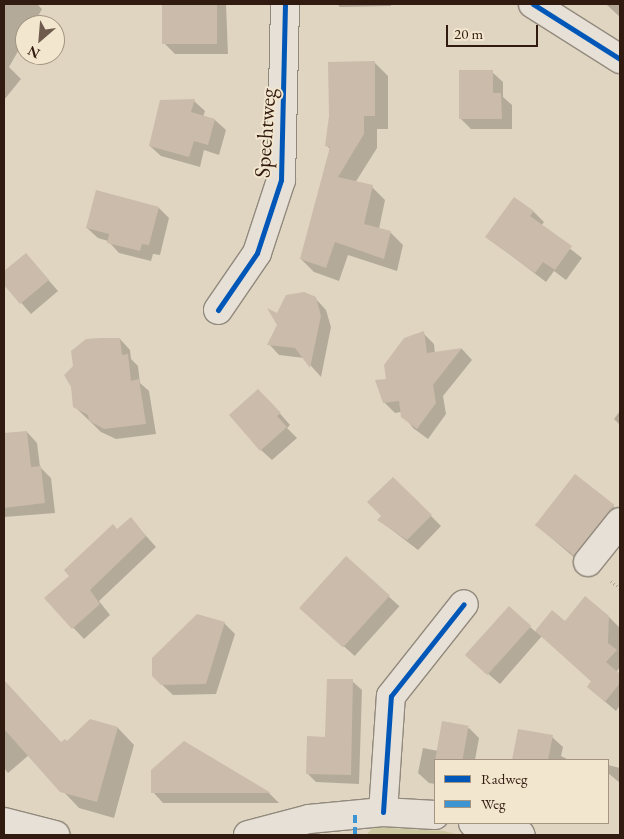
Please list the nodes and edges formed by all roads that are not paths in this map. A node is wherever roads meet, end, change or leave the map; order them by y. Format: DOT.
graph roads {
  1 [pos="285,4"];
  2 [pos="533,4"];
  3 [pos="620,59"];
  4 [pos="218,310"];
  5 [pos="620,522"];
  6 [pos="588,562"];
  7 [pos="464,604"];
  8 [pos="384,812"];
  9 [pos="434,814"];
  10 [pos="4,822"];
  11 [pos="477,824"];
  12 [pos="55,835"];
  13 [pos="248,835"];
  14 [pos="521,835"];
  1 -- 4 [label="street, Spechtweg"];
  2 -- 3 [label="street"];
  5 -- 6 [label="street"];
  7 -- 8 [label="street"];
  8 -- 9 [label="street"];
  8 -- 13 [label="street"];
  10 -- 12 [label="street"];
  11 -- 14 [label="street"];
}
